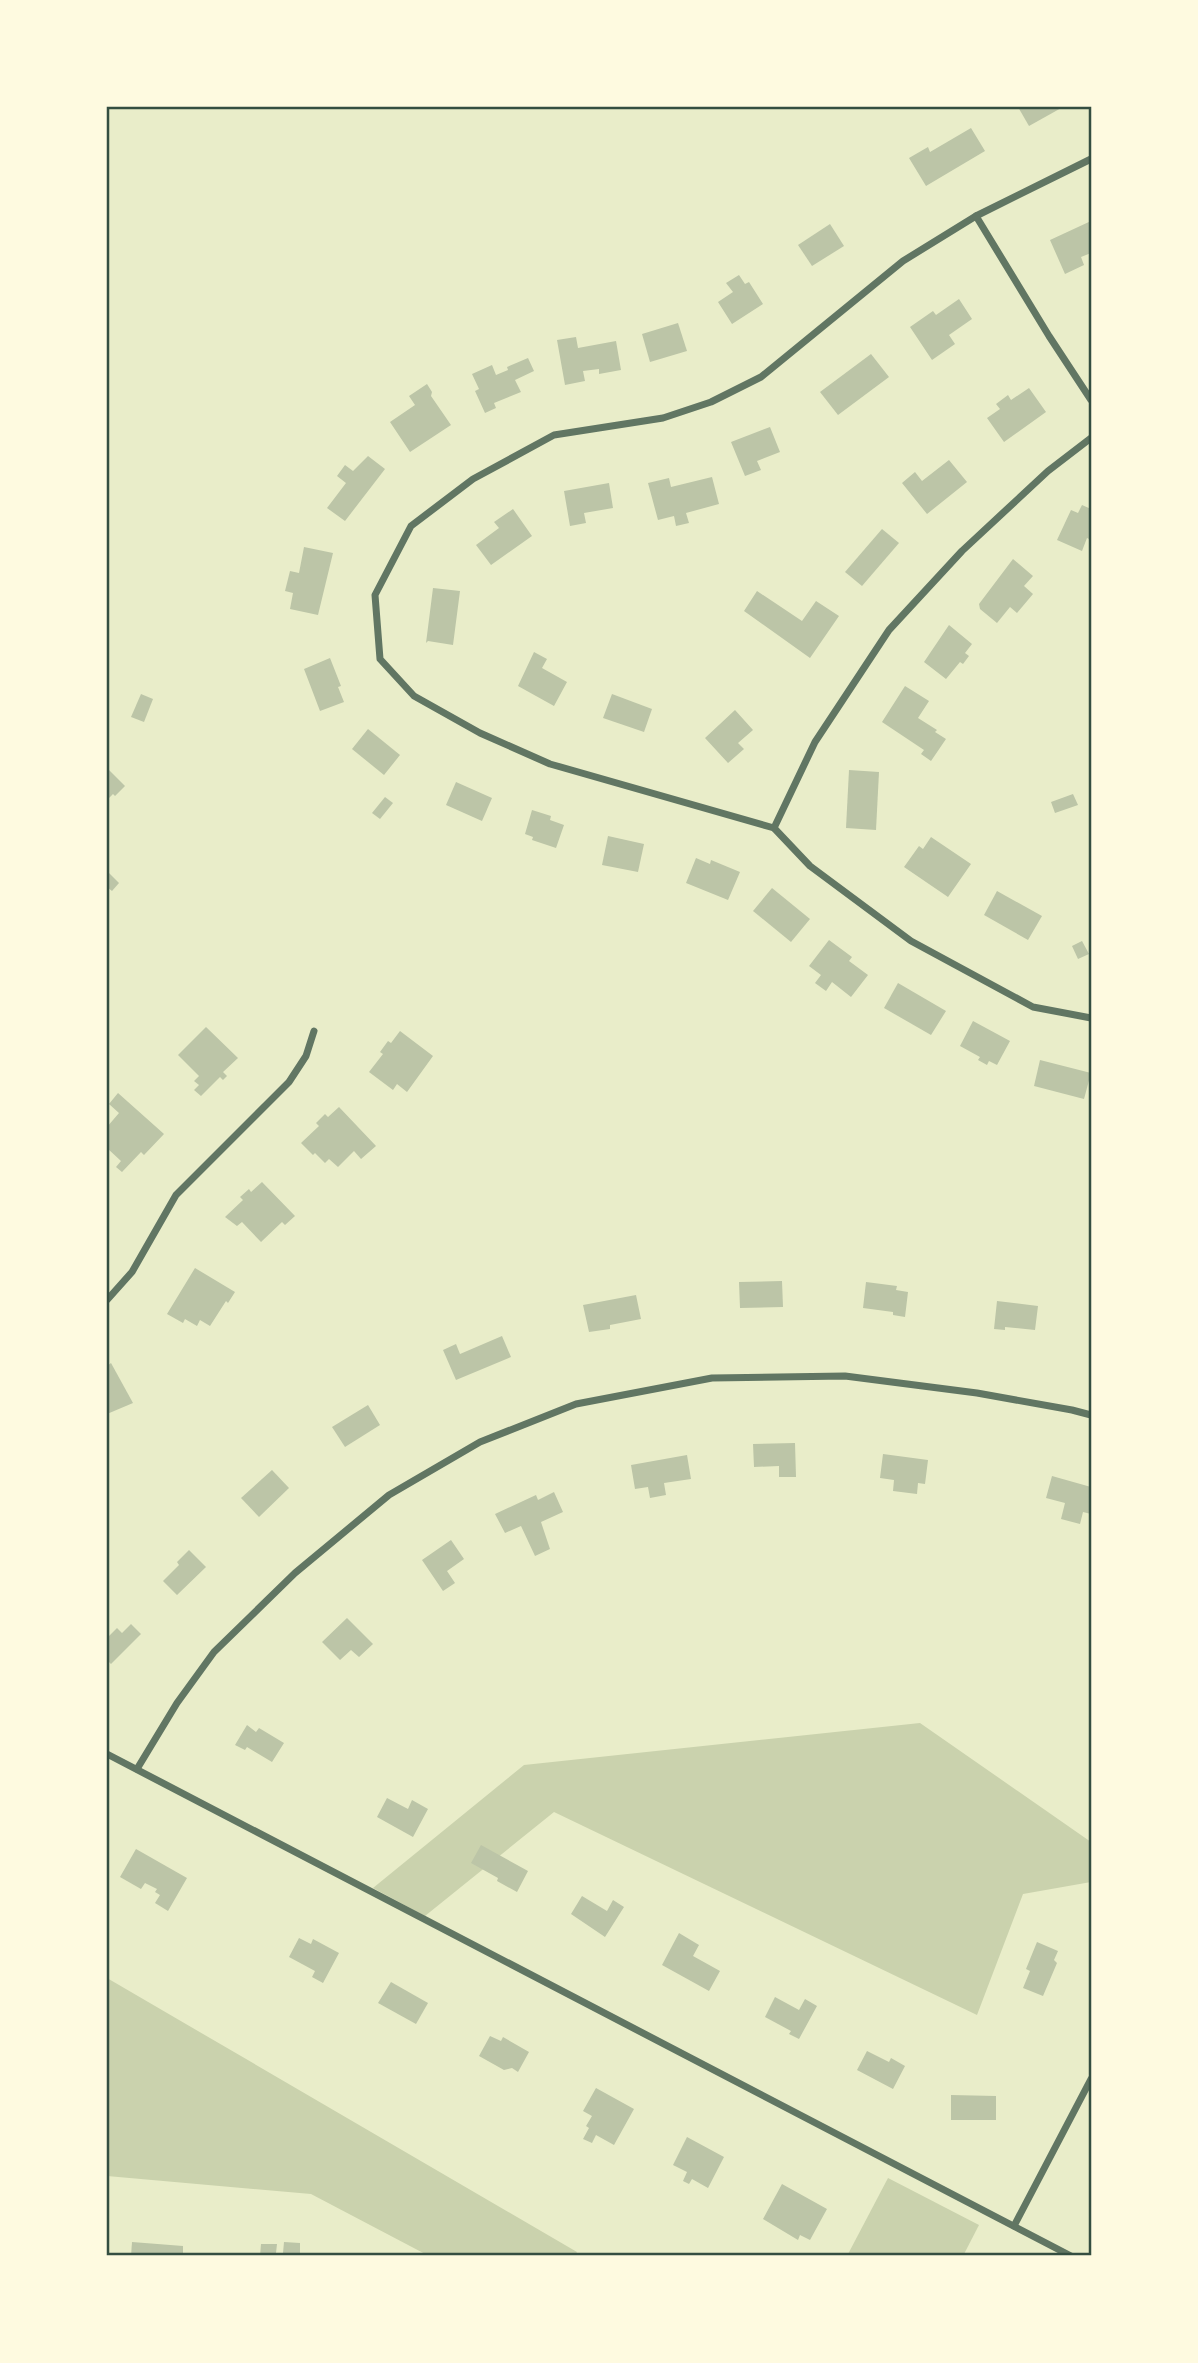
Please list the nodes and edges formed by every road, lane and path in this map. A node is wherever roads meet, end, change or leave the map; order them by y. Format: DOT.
graph roads {
  1 [pos="1091,159"];
  2 [pos="976,216"];
  3 [pos="1091,400"];
  4 [pos="1091,438"];
  5 [pos="774,828"];
  6 [pos="1091,1018"];
  7 [pos="314,1031"];
  8 [pos="107,1300"];
  9 [pos="1091,1415"];
  10 [pos="107,1754"];
  11 [pos="137,1769"];
  12 [pos="1091,2079"];
  13 [pos="1014,2226"];
  14 [pos="1072,2256"];
  1 -- 2 [label="street"];
  2 -- 3 [label="street"];
  2 -- 5 [label="street"];
  4 -- 5 [label="street"];
  5 -- 6 [label="street"];
  7 -- 8 [label="street"];
  9 -- 11 [label="street"];
  10 -- 11 [label="street"];
  11 -- 13 [label="street"];
  12 -- 13 [label="street"];
  13 -- 14 [label="street"];
}
